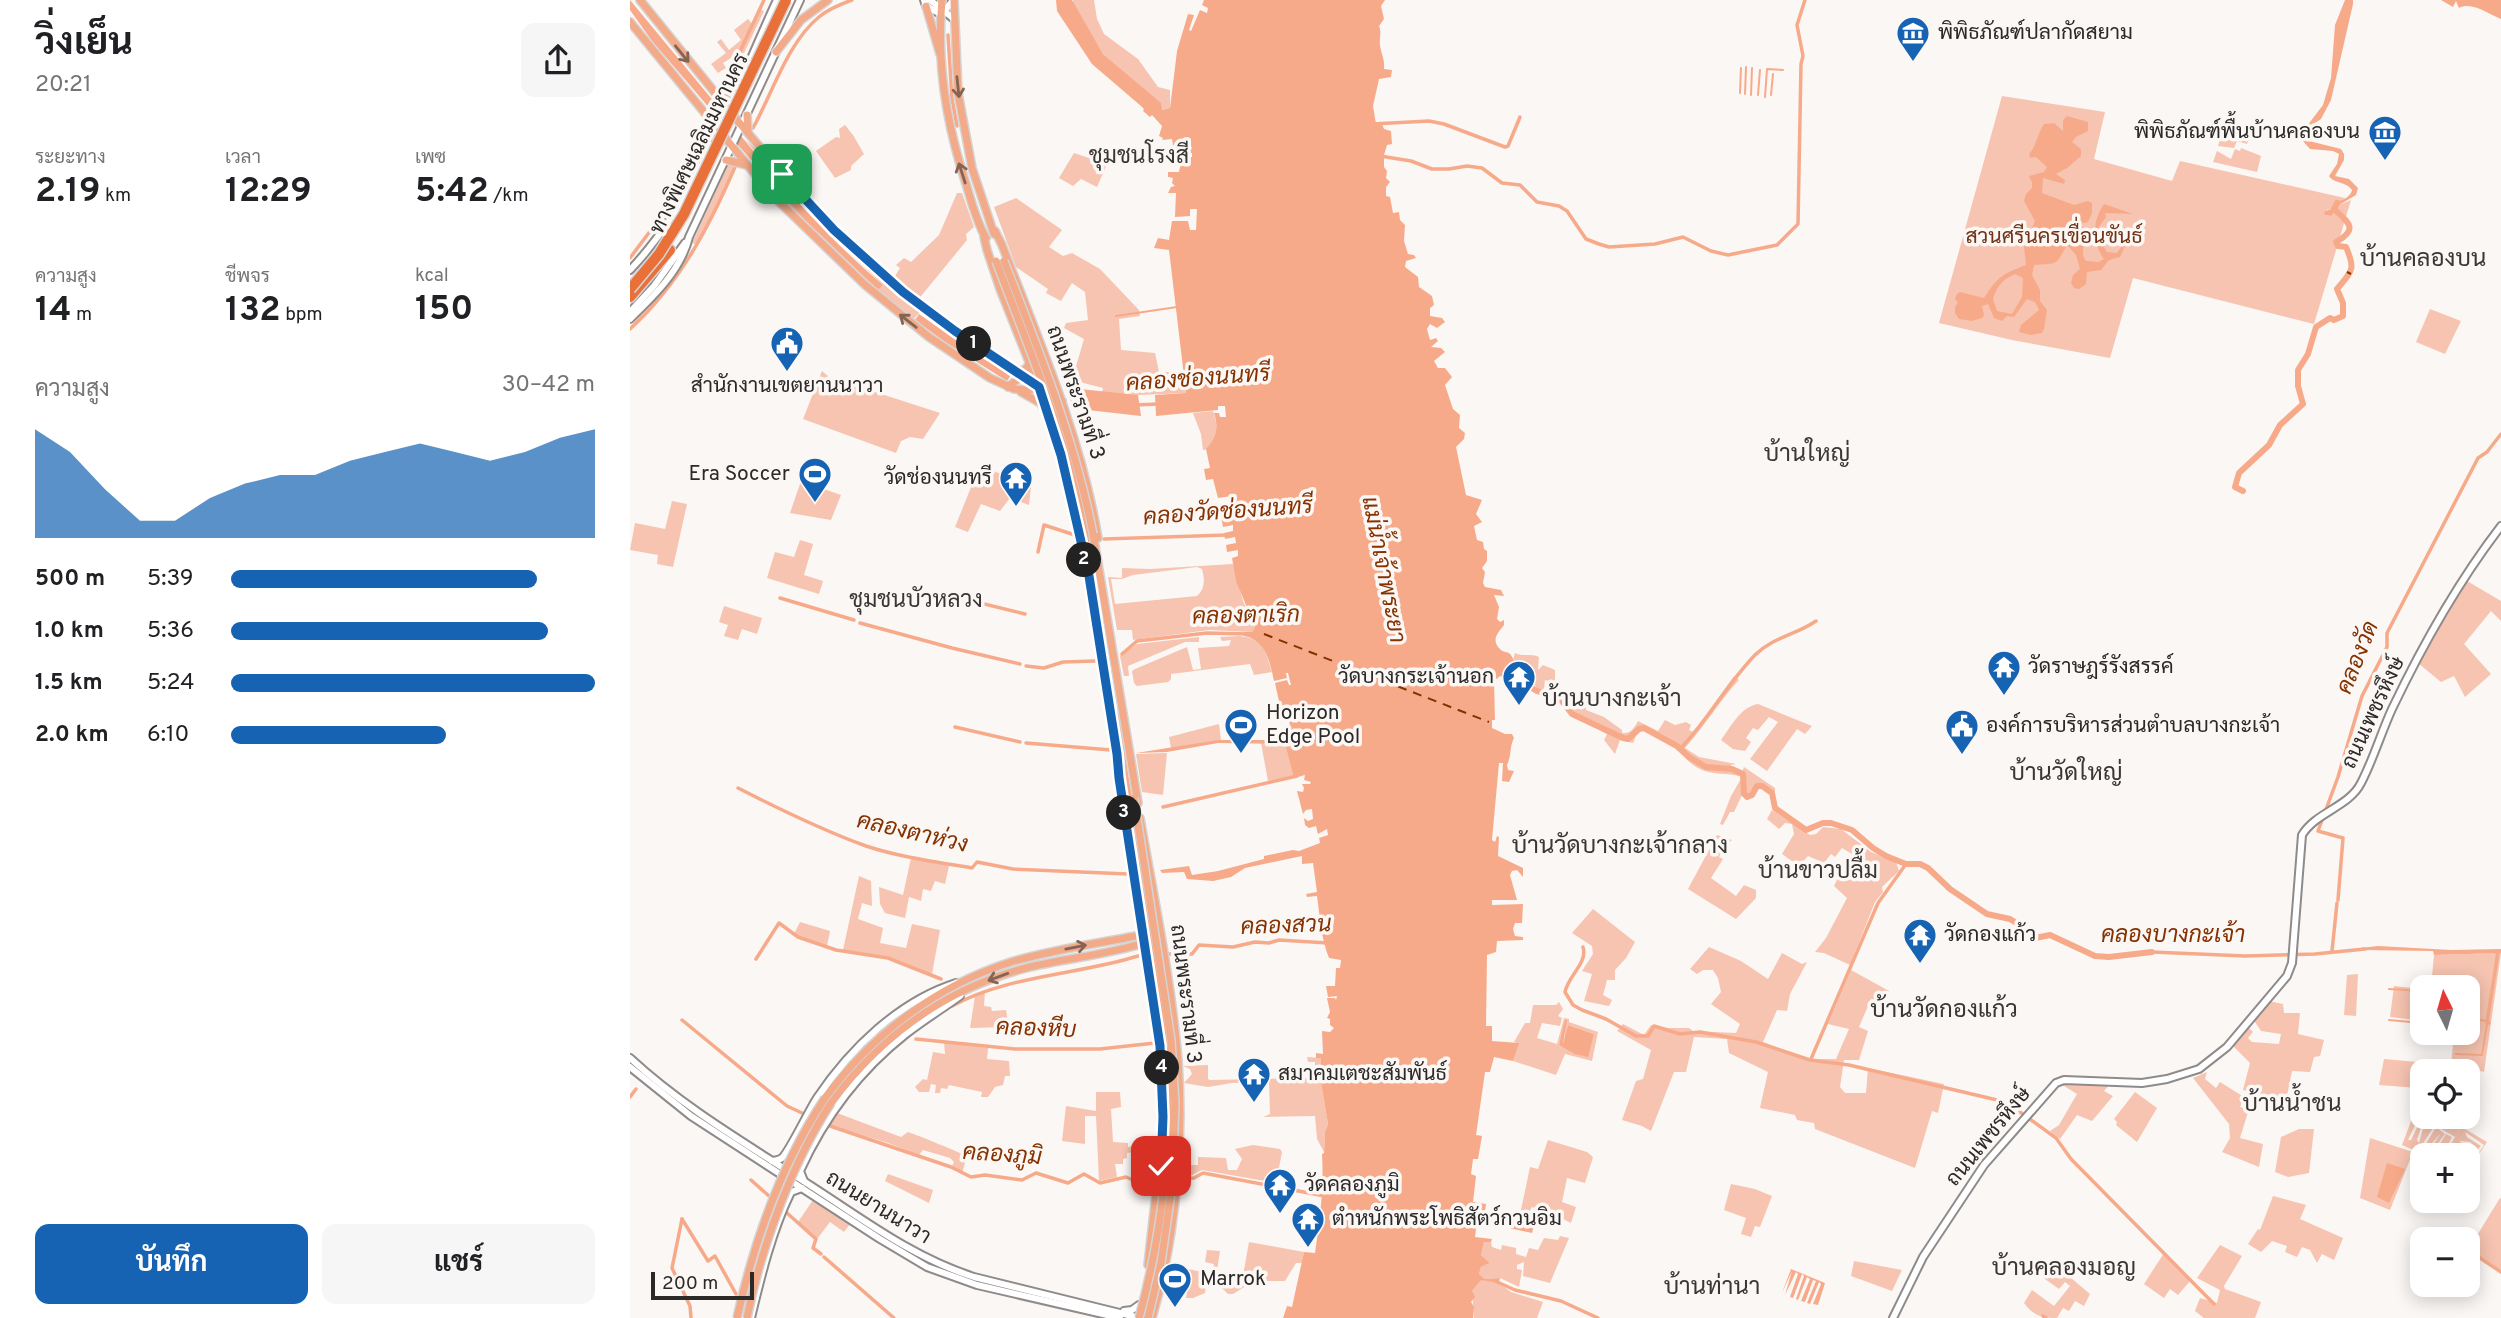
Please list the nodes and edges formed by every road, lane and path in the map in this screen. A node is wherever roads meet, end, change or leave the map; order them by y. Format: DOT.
graph roads {
  1 [pos="640,0"];
  2 [pos="777,0"];
  3 [pos="786,0"];
  4 [pos="792,0"];
  5 [pos="800,0"];
  6 [pos="828,0"];
  7 [pos="953,0"];
  8 [pos="926,2"];
  9 [pos="943,8"];
  10 [pos="954,19"];
  11 [pos="630,22"];
  12 [pos="776,52"];
  13 [pos="940,54"];
  14 [pos="736,90"];
  15 [pos="715,93"];
  16 [pos="727,107"];
  17 [pos="747,115"];
  18 [pos="709,117"];
  19 [pos="742,126"];
  20 [pos="718,128"];
  21 [pos="748,134"];
  22 [pos="713,140"];
  23 [pos="733,146"];
  24 [pos="726,160"];
  25 [pos="699,167"];
  26 [pos="749,167"];
  27 [pos="719,177"];
  28 [pos="995,232"];
  29 [pos="689,237"];
  30 [pos="984,237"];
  31 [pos="1000,261"];
  32 [pos="630,270"];
  33 [pos="632,286"];
  34 [pos="633,301"];
  35 [pos="630,312"];
  36 [pos="630,319"];
  37 [pos="1045,357"];
  38 [pos="1029,363"];
  39 [pos="1018,372"];
  40 [pos="1052,375"];
  41 [pos="1039,387"];
  42 [pos="1011,388"];
  43 [pos="1062,401"];
  44 [pos="1048,411"];
  45 [pos="1069,426"];
  46 [pos="1054,431"];
  47 [pos="2501,526"];
  48 [pos="1089,535"];
  49 [pos="1101,572"];
  50 [pos="1089,576"];
  51 [pos="1130,758"];
  52 [pos="1118,759"];
  53 [pos="1130,798"];
  54 [pos="1148,913"];
  55 [pos="1141,924"];
  56 [pos="1127,937"];
  57 [pos="1161,937"];
  58 [pos="1143,939"];
  59 [pos="1125,948"];
  60 [pos="1148,966"];
  61 [pos="968,979"];
  62 [pos="969,988"];
  63 [pos="1163,1008"];
  64 [pos="630,1058"];
  65 [pos="630,1067"];
  66 [pos="663,1087"];
  67 [pos="669,1100"];
  68 [pos="828,1100"];
  69 [pos="790,1144"];
  70 [pos="807,1156"];
  71 [pos="772,1161"];
  72 [pos="774,1169"];
  73 [pos="803,1184"];
  74 [pos="772,1203"];
  75 [pos="784,1208"];
  76 [pos="1157,1263"];
  77 [pos="1012,1286"];
  78 [pos="1034,1298"];
  79 [pos="1139,1305"];
  80 [pos="1119,1315"];
  81 [pos="1138,1317"];
  82 [pos="737,1318"];
  83 [pos="749,1318"];
  84 [pos="1150,1318"];
  85 [pos="1893,1318"];
  1 -- 15 [label="main road, one-way"];
  2 -- 14 [label="main road"];
  3 -- 33 [label="highway, ทางพิเศษเฉลิมมหานคร, bridge"];
  4 -- 34 [label="highway, ทางพิเศษเฉลิมมหานคร"];
  5 -- 12 [label="main road"];
  6 -- 12 [label="main road"];
  7 -- 9 [label="main road"];
  7 -- 10 [label="main road, ถนนพระรามที่ 3"];
  8 -- 9 [label="main road"];
  8 -- 13 [label="main road"];
  9 -- 10 [label="main road"];
  9 -- 13 [label="main road, ถนนพระรามที่ 3"];
  10 -- 28 [label="main road, ถนนพระรามที่ 3, one-way"];
  11 -- 18 [label="main road"];
  12 -- 17 [label="main road"];
  30 -- 13 [label="main road, ถนนพระรามที่ 3, one-way"];
  14 -- 15 [label="main road"];
  14 -- 16 [label="main road"];
  15 -- 16 [label="main road"];
  16 -- 19 [label="main road"];
  16 -- 20 [label="main road"];
  17 -- 19 [label="main road"];
  17 -- 21 [label="main road"];
  18 -- 20 [label="main road"];
  18 -- 22 [label="main road"];
  19 -- 21 [label="main road"];
  19 -- 23 [label="main road"];
  20 -- 22 [label="main road"];
  20 -- 23 [label="main road"];
  21 -- 39 [label="main road"];
  22 -- 25 [label="main road"];
  23 -- 24 [label="main road"];
  23 -- 26 [label="main road"];
  24 -- 26 [label="main road"];
  24 -- 27 [label="main road"];
  25 -- 27 [label="main road"];
  25 -- 32 [label="main road"];
  42 -- 26 [label="main road, one-way"];
  27 -- 29 [label="main road"];
  28 -- 31 [label="main road, ถนนพระรามที่ 3"];
  28 -- 37 [label="main road, ถนนพระรามที่ 3"];
  29 -- 34 [label="main road"];
  29 -- 36 [label="main road"];
  30 -- 31 [label="main road, ถนนพระรามที่ 3"];
  30 -- 38 [label="main road, ถนนพระรามที่ 3"];
  31 -- 48 [label="main road, ถนนพระรามที่ 3, bridge"];
  34 -- 35 [label="main road"];
  37 -- 38 [label="main road"];
  37 -- 40 [label="main road, ถนนพระรามที่ 3"];
  38 -- 39 [label="main road"];
  38 -- 41 [label="main road, ถนนพระรามที่ 3"];
  39 -- 41 [label="main road"];
  39 -- 42 [label="main road"];
  40 -- 41 [label="main road"];
  40 -- 43 [label="main road, ถนนพระรามที่ 3"];
  41 -- 42 [label="main road"];
  41 -- 43 [label="main road"];
  41 -- 44 [label="main road, ถนนพระรามที่ 3"];
  42 -- 44 [label="main road"];
  43 -- 45 [label="main road, ถนนพระรามที่ 3"];
  44 -- 46 [label="main road, ถนนพระรามที่ 3"];
  45 -- 46 [label="main road"];
  45 -- 49 [label="main road, ถนนพระรามที่ 3"];
  46 -- 50 [label="main road, ถนนพระรามที่ 3"];
  47 -- 85 [label="main road, ถนนเพชรหึงษ์"];
  48 -- 49 [label="main road, ถนนพระรามที่ 3"];
  48 -- 50 [label="main road, ถนนพระรามที่ 3"];
  49 -- 51 [label="main road, ถนนพระรามที่ 3"];
  50 -- 52 [label="main road, ถนนพระรามที่ 3"];
  51 -- 53 [label="main road, ถนนพระรามที่ 3"];
  51 -- 54 [label="main road, ถนนพระรามที่ 3"];
  52 -- 53 [label="main road, ถนนพระรามที่ 3"];
  52 -- 54 [label="main road, ถนนพระรามที่ 3"];
  53 -- 81 [label="main road, ถนนพระรามที่ 3, bridge"];
  53 -- 84 [label="main road, ถนนพระรามที่ 3, bridge"];
  54 -- 55 [label="main road, ถนนพระรามที่ 3"];
  54 -- 57 [label="main road, ถนนพระรามที่ 3"];
  55 -- 56 [label="main road"];
  55 -- 58 [label="main road, ถนนพระรามที่ 3"];
  56 -- 58 [label="main road"];
  61 -- 56 [label="main road, one-way"];
  57 -- 58 [label="main road"];
  57 -- 63 [label="main road, ถนนพระรามที่ 3"];
  58 -- 59 [label="main road"];
  58 -- 60 [label="main road, ถนนพระรามที่ 3"];
  59 -- 60 [label="main road"];
  59 -- 62 [label="main road, one-way"];
  60 -- 63 [label="main road, ถนนพระรามที่ 3"];
  61 -- 68 [label="main road"];
  61 -- 69 [label="main road"];
  62 -- 68 [label="main road"];
  62 -- 70 [label="main road"];
  63 -- 76 [label="main road, ถนนพระรามที่ 3"];
  63 -- 76 [label="main road, ถนนพระรามที่ 3"];
  64 -- 66 [label="main road, ถนนยานนาวา"];
  65 -- 67 [label="main road, ถนนยานนาวา"];
  66 -- 67 [label="main road"];
  66 -- 71 [label="main road, ถนนยานนาวา"];
  67 -- 72 [label="main road, ถนนยานนาวา"];
  68 -- 82 [label="main road, bridge"];
  68 -- 83 [label="main road, bridge"];
  69 -- 70 [label="main road"];
  69 -- 71 [label="main road"];
  70 -- 73 [label="main road"];
  71 -- 73 [label="main road, ถนนยานนาวา"];
  72 -- 73 [label="main road, ถนนยานนาวา"];
  72 -- 74 [label="main road"];
  73 -- 75 [label="main road"];
  73 -- 77 [label="main road, ถนนยานนาวา"];
  73 -- 78 [label="main road, ถนนยานนาวา"];
  74 -- 75 [label="main road"];
  74 -- 82 [label="main road"];
  75 -- 83 [label="main road"];
  76 -- 79 [label="main road, ถนนพระรามที่ 3"];
  76 -- 84 [label="main road, ถนนพระรามที่ 3"];
  77 -- 78 [label="main road"];
  77 -- 80 [label="main road, ถนนยานนาวา"];
  78 -- 80 [label="main road, ถนนยานนาวา"];
  79 -- 80 [label="main road"];
  79 -- 81 [label="main road, ถนนพระรามที่ 3"];
  80 -- 81 [label="main road, ถนนยานนาวา"];
}
